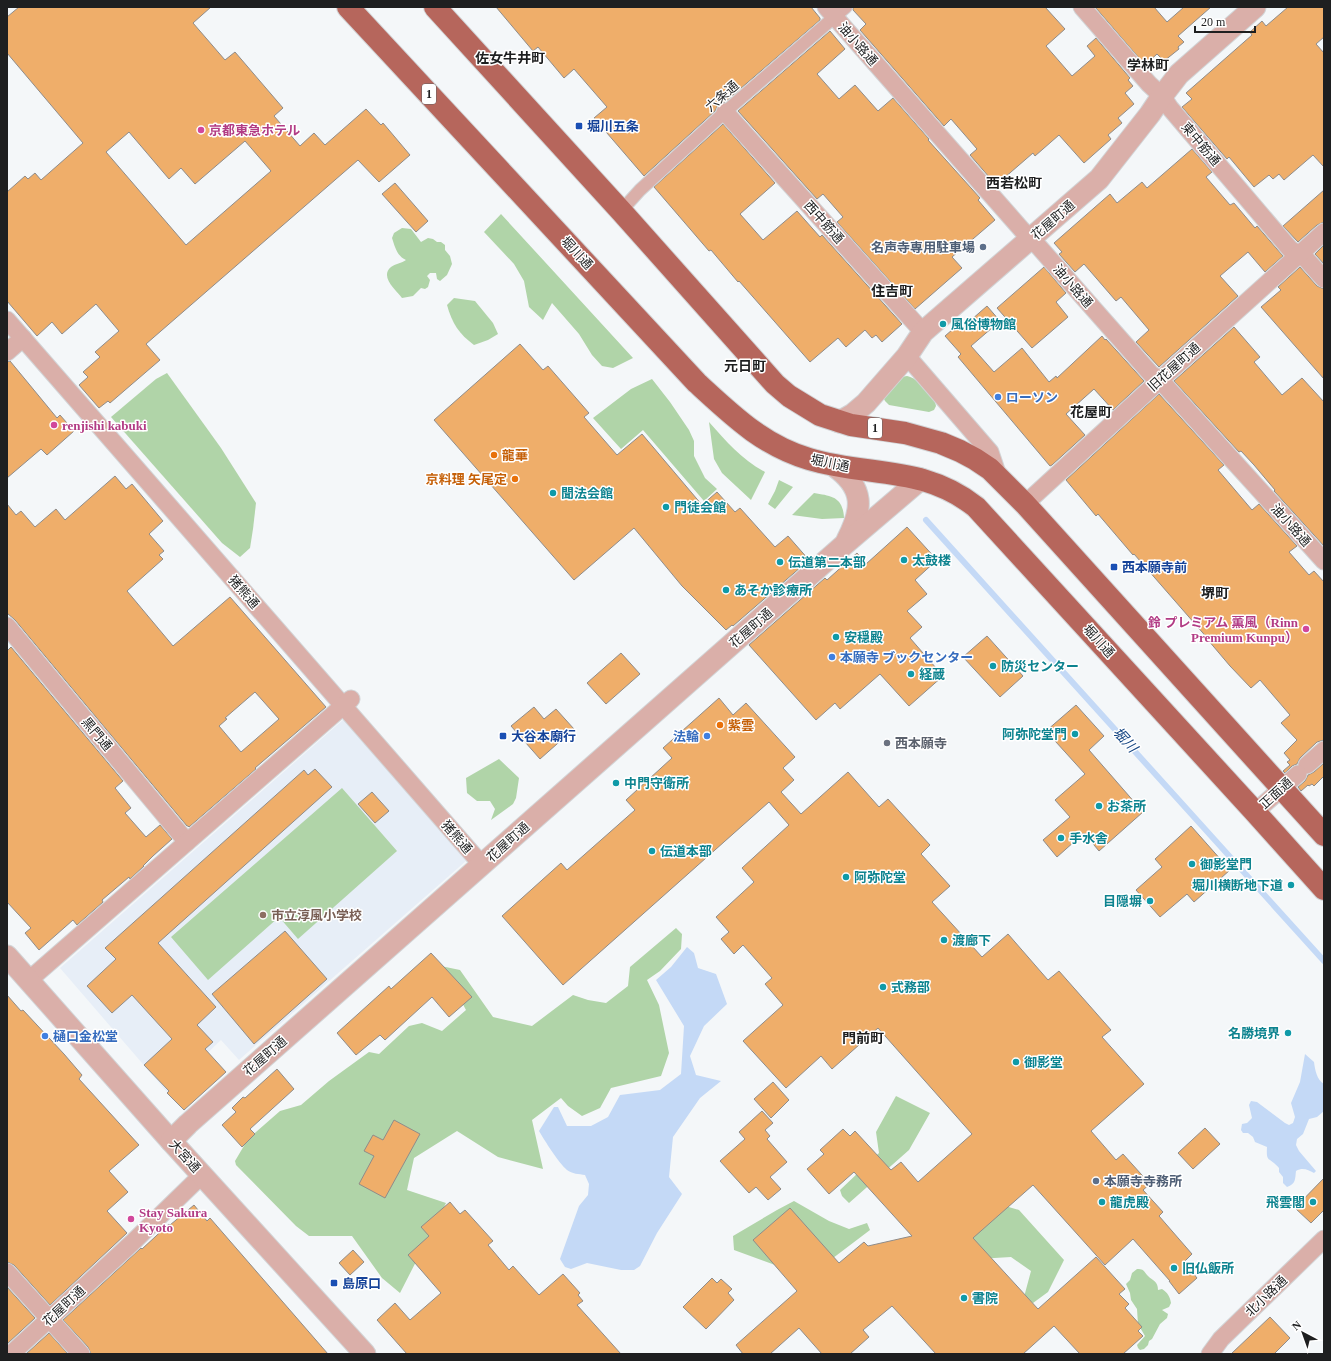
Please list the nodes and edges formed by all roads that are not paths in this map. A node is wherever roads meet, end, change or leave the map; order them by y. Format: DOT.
graph roads {
  1 [pos="348,7"];
  2 [pos="435,7"];
  3 [pos="1082,7"];
  4 [pos="1255,7"];
  5 [pos="836,10"];
  6 [pos="1162,96"];
  7 [pos="725,112"];
  8 [pos="621,211"];
  9 [pos="1324,232"];
  10 [pos="1031,239"];
  11 [pos="1299,254"];
  12 [pos="1324,279"];
  13 [pos="7,320"];
  14 [pos="923,332"];
  15 [pos="23,338"];
  16 [pos="7,352"];
  17 [pos="907,356"];
  18 [pos="1160,380"];
  19 [pos="839,422"];
  20 [pos="834,466"];
  21 [pos="998,476"];
  22 [pos="921,479"];
  23 [pos="1025,504"];
  24 [pos="845,544"];
  25 [pos="1324,561"];
  26 [pos="7,626"];
  27 [pos="347,702"];
  28 [pos="1324,750"];
  29 [pos="1281,788"];
  30 [pos="1255,812"];
  31 [pos="1324,835"];
  32 [pos="187,842"];
  33 [pos="482,865"];
  34 [pos="1324,889"];
  35 [pos="7,956"];
  36 [pos="29,980"];
  37 [pos="171,1141"];
  38 [pos="202,1174"];
  39 [pos="1324,1239"];
  40 [pos="7,1272"];
  41 [pos="50,1319"];
  42 [pos="11,1354"];
  43 [pos="81,1354"];
  44 [pos="365,1354"];
  45 [pos="1210,1354"];
  1 -- 20 [label="highway, 堀川通 / 1"];
  2 -- 8 [label="highway, 1"];
  3 -- 6 [label="street, 東中筋通"];
  4 -- 6 [label="street, 花屋町通"];
  5 -- 7 [label="street, 六条通"];
  5 -- 10 [label="street, 油小路通"];
  6 -- 10 [label="street, 花屋町通"];
  6 -- 11 [label="street, 東中筋通"];
  7 -- 8 [label="street, 六条通"];
  7 -- 14 [label="street, 西中筋通"];
  8 -- 19 [label="highway, 1"];
  9 -- 11 [label="street, 旧花屋町通"];
  10 -- 14 [label="street, 花屋町通"];
  10 -- 18 [label="street, 油小路通"];
  11 -- 12 [label="street, 東中筋通"];
  11 -- 18 [label="street, 旧花屋町通"];
  13 -- 15 [label="street, 猪熊通"];
  14 -- 17 [label="street, 花屋町通"];
  15 -- 16 [label="street"];
  15 -- 27 [label="street, 猪熊通"];
  17 -- 19 [label="street, 花屋町通"];
  17 -- 21 [label="street"];
  18 -- 23 [label="street, 旧花屋町通"];
  18 -- 25 [label="street, 油小路通"];
  19 -- 21 [label="highway, 1"];
  20 -- 22 [label="highway, 堀川通 / 1"];
  20 -- 24 [label="street, 花屋町通"];
  21 -- 23 [label="highway, 1"];
  22 -- 24 [label="street, 花屋町通"];
  22 -- 30 [label="highway, 堀川通 / 1"];
  23 -- 29 [label="highway, 1"];
  24 -- 33 [label="street, 花屋町通"];
  26 -- 32 [label="street, 黒門通"];
  27 -- 32 [label="street"];
  27 -- 33 [label="street, 猪熊通"];
  28 -- 29 [label="street, 正面通"];
  29 -- 30 [label="street, 正面通"];
  29 -- 31 [label="highway, 1"];
  30 -- 34 [label="highway, 堀川通 / 1"];
  32 -- 36 [label="street"];
  33 -- 37 [label="street, 花屋町通"];
  35 -- 36 [label="street, 大宮通"];
  36 -- 37 [label="street, 大宮通"];
  37 -- 38 [label="street, 大宮通"];
  38 -- 41 [label="street, 花屋町通"];
  38 -- 44 [label="street, 大宮通"];
  39 -- 45 [label="street, 北小路通"];
  40 -- 41 [label="street"];
  41 -- 42 [label="street, 花屋町通"];
  41 -- 43 [label="street"];
}
